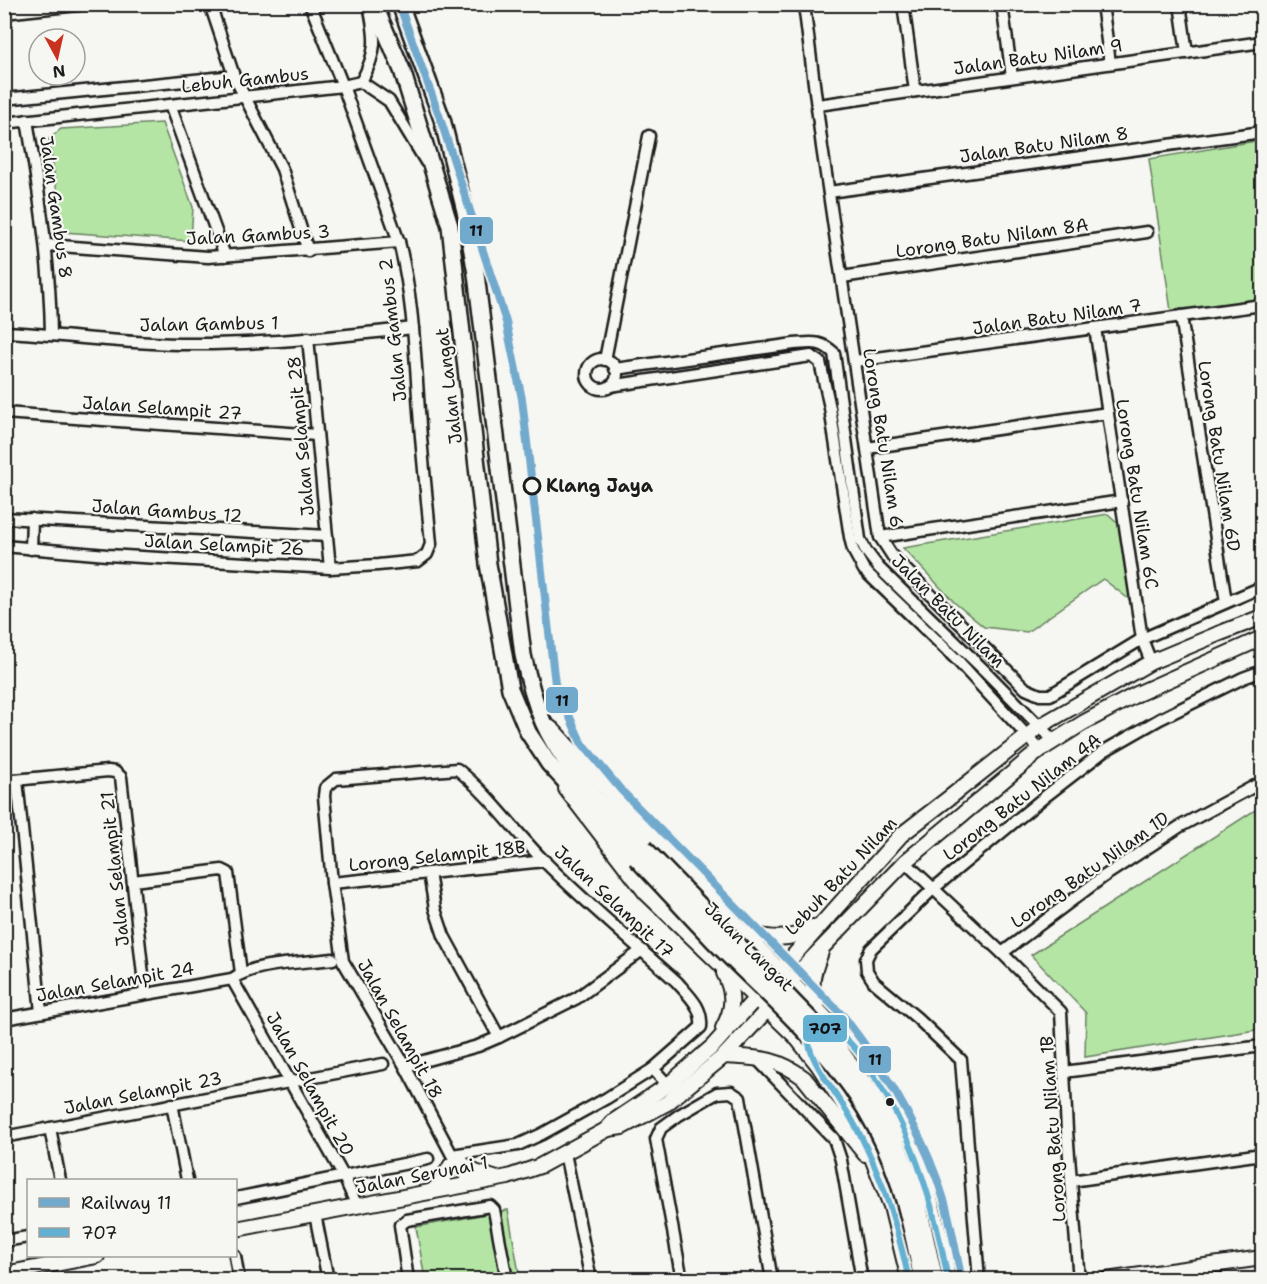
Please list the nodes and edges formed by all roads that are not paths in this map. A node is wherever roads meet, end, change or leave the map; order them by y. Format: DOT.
graph roads {
  1 [pos="87,4"];
  2 [pos="210,4"];
  3 [pos="310,4"];
  4 [pos="369,4"];
  5 [pos="374,4"];
  6 [pos="400,4"];
  7 [pos="804,4"];
  8 [pos="903,4"];
  9 [pos="1002,4"];
  10 [pos="1102,4"];
  11 [pos="1180,4"];
  12 [pos="4,13"];
  13 [pos="1263,42"];
  14 [pos="1187,53"];
  15 [pos="1110,63"];
  16 [pos="234,76"];
  17 [pos="1012,77"];
  18 [pos="361,82"];
  19 [pos="343,86"];
  20 [pos="915,91"];
  21 [pos="243,95"];
  22 [pos="4,99"];
  23 [pos="170,105"];
  24 [pos="818,105"];
  25 [pos="27,120"];
  26 [pos="4,123"];
  27 [pos="1263,132"];
  28 [pos="649,136"];
  29 [pos="438,183"];
  30 [pos="829,192"];
  31 [pos="1147,232"];
  32 [pos="399,242"];
  33 [pos="47,245"];
  34 [pos="308,251"];
  35 [pos="225,256"];
  36 [pos="842,277"];
  37 [pos="1263,305"];
  38 [pos="1181,316"];
  39 [pos="413,328"];
  40 [pos="1095,328"];
  41 [pos="4,332"];
  42 [pos="51,334"];
  43 [pos="308,338"];
  44 [pos="825,345"];
  45 [pos="816,358"];
  46 [pos="605,360"];
  47 [pos="855,361"];
  48 [pos="615,369"];
  49 [pos="610,386"];
  50 [pos="4,413"];
  51 [pos="1108,413"];
  52 [pos="317,435"];
  53 [pos="867,448"];
  54 [pos="1122,501"];
  55 [pos="4,518"];
  56 [pos="32,519"];
  57 [pos="327,536"];
  58 [pos="880,537"];
  59 [pos="431,544"];
  60 [pos="4,546"];
  61 [pos="31,549"];
  62 [pos="330,568"];
  63 [pos="1263,587"];
  64 [pos="1226,602"];
  65 [pos="940,605"];
  66 [pos="1263,617"];
  67 [pos="938,625"];
  68 [pos="1263,638"];
  69 [pos="1142,639"];
  70 [pos="1151,663"];
  71 [pos="1263,670"];
  72 [pos="543,723"];
  73 [pos="1040,726"];
  74 [pos="1027,736"];
  75 [pos="1054,741"];
  76 [pos="1040,750"];
  77 [pos="549,764"];
  78 [pos="446,769"];
  79 [pos="17,780"];
  80 [pos="4,781"];
  81 [pos="1263,782"];
  82 [pos="640,853"];
  83 [pos="544,861"];
  84 [pos="905,862"];
  85 [pos="429,873"];
  86 [pos="133,881"];
  87 [pos="332,883"];
  88 [pos="933,889"];
  89 [pos="828,915"];
  90 [pos="729,920"];
  91 [pos="743,931"];
  92 [pos="696,942"];
  93 [pos="823,947"];
  94 [pos="642,950"];
  95 [pos="1002,952"];
  96 [pos="333,959"];
  97 [pos="719,965"];
  98 [pos="779,970"];
  99 [pos="236,976"];
  100 [pos="790,981"];
  101 [pos="146,993"];
  102 [pos="756,998"];
  103 [pos="767,1010"];
  104 [pos="819,1011"];
  105 [pos="41,1012"];
  106 [pos="4,1019"];
  107 [pos="499,1037"];
  108 [pos="846,1040"];
  109 [pos="713,1046"];
  110 [pos="1263,1046"];
  111 [pos="724,1056"];
  112 [pos="756,1058"];
  113 [pos="384,1064"];
  114 [pos="818,1065"];
  115 [pos="405,1066"];
  116 [pos="653,1069"];
  117 [pos="1064,1072"];
  118 [pos="289,1082"];
  119 [pos="668,1085"];
  120 [pos="172,1104"];
  121 [pos="50,1128"];
  122 [pos="606,1130"];
  123 [pos="4,1137"];
  124 [pos="566,1154"];
  125 [pos="1263,1154"];
  126 [pos="428,1159"];
  127 [pos="455,1161"];
  128 [pos="878,1173"];
  129 [pos="344,1177"];
  130 [pos="60,1179"];
  131 [pos="187,1179"];
  132 [pos="496,1179"];
  133 [pos="1071,1181"];
  134 [pos="463,1186"];
  135 [pos="431,1192"];
  136 [pos="237,1198"];
  137 [pos="357,1206"];
  138 [pos="315,1214"];
  139 [pos="237,1229"];
  140 [pos="27,1237"];
  141 [pos="4,1241"];
  142 [pos="92,1257"];
  143 [pos="235,1257"];
  144 [pos="1263,1258"];
  145 [pos="4,1274"];
  146 [pos="945,1278"];
  147 [pos="240,1280"];
  148 [pos="328,1280"];
  149 [pos="408,1280"];
  150 [pos="507,1280"];
  151 [pos="591,1280"];
  152 [pos="682,1280"];
  153 [pos="772,1280"];
  154 [pos="862,1280"];
  155 [pos="909,1280"];
  156 [pos="922,1280"];
  157 [pos="979,1280"];
  158 [pos="1079,1280"];
  159 [pos="1106,1280"];
  1 -- 12 [label="street"];
  2 -- 16 [label="street"];
  3 -- 19 [label="street, Jalan Gambus 2"];
  4 -- 18 [label="street"];
  5 -- 29 [label="highway, Jalan Langat"];
  6 -- 72 [label="highway, Jalan Langat"];
  7 -- 24 [label="street, Lorong Batu Nilam 6"];
  8 -- 20 [label="street"];
  9 -- 17 [label="street"];
  10 -- 15 [label="street"];
  11 -- 14 [label="street"];
  13 -- 14 [label="street, Jalan Batu Nilam 9"];
  14 -- 15 [label="street, Jalan Batu Nilam 9"];
  15 -- 17 [label="street, Jalan Batu Nilam 9"];
  16 -- 21 [label="street"];
  16 -- 22 [label="street"];
  17 -- 20 [label="street, Jalan Batu Nilam 9"];
  18 -- 19 [label="street, Lebuh Gambus"];
  18 -- 29 [label="street"];
  19 -- 21 [label="street, Lebuh Gambus"];
  19 -- 32 [label="street, Jalan Gambus 2"];
  20 -- 24 [label="street, Jalan Batu Nilam 9"];
  21 -- 23 [label="street, Lebuh Gambus"];
  21 -- 34 [label="street"];
  23 -- 25 [label="street, Lebuh Gambus"];
  23 -- 35 [label="street"];
  24 -- 30 [label="street, Lorong Batu Nilam 6"];
  25 -- 26 [label="street, Lebuh Gambus"];
  25 -- 33 [label="street, Jalan Gambus 8"];
  27 -- 30 [label="street, Jalan Batu Nilam 8"];
  28 -- 46 [label="street"];
  29 -- 77 [label="highway, Jalan Langat"];
  30 -- 36 [label="street, Lorong Batu Nilam 6"];
  31 -- 36 [label="street, Lorong Batu Nilam 8A"];
  32 -- 34 [label="street, Jalan Gambus 3"];
  32 -- 39 [label="street, Jalan Gambus 2"];
  33 -- 35 [label="street, Jalan Gambus 3"];
  33 -- 42 [label="street, Jalan Gambus 8"];
  34 -- 35 [label="street, Jalan Gambus 3"];
  36 -- 47 [label="street, Lorong Batu Nilam 6"];
  37 -- 38 [label="street, Jalan Batu Nilam 7"];
  38 -- 40 [label="street, Jalan Batu Nilam 7"];
  38 -- 64 [label="street, Lorong Batu Nilam 6D"];
  39 -- 43 [label="street, Jalan Gambus 1"];
  39 -- 59 [label="street, Jalan Gambus 2"];
  40 -- 47 [label="street, Jalan Batu Nilam 7"];
  40 -- 51 [label="street, Lorong Batu Nilam 6C"];
  41 -- 42 [label="street, Jalan Gambus 1"];
  42 -- 43 [label="street, Jalan Gambus 1"];
  43 -- 52 [label="street, Jalan Selampit 28"];
  44 -- 45 [label="street"];
  44 -- 48 [label="street"];
  44 -- 67 [label="street, Jalan Batu Nilam"];
  45 -- 49 [label="street"];
  45 -- 74 [label="street, Jalan Batu Nilam"];
  46 -- 48 [label="street"];
  46 -- 49 [label="street"];
  47 -- 53 [label="street, Lorong Batu Nilam 6"];
  48 -- 49 [label="street"];
  50 -- 52 [label="street, Jalan Selampit 27"];
  51 -- 53 [label="street"];
  51 -- 54 [label="street, Lorong Batu Nilam 6C"];
  52 -- 57 [label="street, Jalan Selampit 28"];
  53 -- 58 [label="street, Lorong Batu Nilam 6"];
  54 -- 58 [label="street"];
  54 -- 69 [label="street, Lorong Batu Nilam 6C"];
  55 -- 56 [label="street, Jalan Gambus 12"];
  56 -- 57 [label="street, Jalan Gambus 12"];
  56 -- 61 [label="street"];
  57 -- 62 [label="street, Jalan Selampit 28"];
  58 -- 65 [label="street, Lorong Batu Nilam 6"];
  59 -- 62 [label="street, Jalan Selampit 26"];
  60 -- 61 [label="street, Jalan Selampit 26"];
  61 -- 62 [label="street, Jalan Selampit 26"];
  63 -- 64 [label="street, Lorong Batu Nilam 6"];
  64 -- 69 [label="street, Lorong Batu Nilam 6"];
  65 -- 67 [label="street"];
  65 -- 69 [label="street, Lorong Batu Nilam 6"];
  66 -- 70 [label="main road, Lebuh Batu Nilam"];
  67 -- 73 [label="street, Jalan Batu Nilam"];
  68 -- 75 [label="main road, Lebuh Batu Nilam"];
  69 -- 70 [label="street, Lorong Batu Nilam 6C"];
  70 -- 73 [label="main road, Lebuh Batu Nilam"];
  71 -- 88 [label="street, Lorong Batu Nilam 4A"];
  72 -- 82 [label="highway, Jalan Langat"];
  72 -- 90 [label="main road, Jalan Langat"];
  73 -- 74 [label="main road, Lebuh Batu Nilam"];
  73 -- 75 [label="street, Jalan Batu Nilam"];
  74 -- 76 [label="street, Jalan Batu Nilam"];
  74 -- 89 [label="main road, Lebuh Batu Nilam"];
  75 -- 76 [label="main road, Lebuh Batu Nilam"];
  76 -- 84 [label="main road, Lebuh Batu Nilam"];
  77 -- 82 [label="highway, Jalan Langat"];
  77 -- 92 [label="main road, Jalan Langat"];
  78 -- 83 [label="street, Jalan Selampit 17"];
  78 -- 87 [label="street, Jalan Selampit 18"];
  79 -- 80 [label="street"];
  79 -- 86 [label="street, Jalan Selampit 21"];
  79 -- 105 [label="street"];
  81 -- 95 [label="street, Lorong Batu Nilam 1D"];
  82 -- 146 [label="highway, Jalan Langat, bridge"];
  82 -- 156 [label="highway, Jalan Langat, bridge"];
  83 -- 85 [label="street, Lorong Selampit 18B"];
  83 -- 94 [label="street, Jalan Selampit 17"];
  84 -- 88 [label="street, Lorong Batu Nilam 1B"];
  84 -- 93 [label="main road, Lebuh Batu Nilam"];
  85 -- 87 [label="street, Lorong Selampit 18B"];
  85 -- 107 [label="street"];
  86 -- 99 [label="street"];
  86 -- 101 [label="street, Jalan Selampit 21"];
  87 -- 115 [label="street, Jalan Selampit 18"];
  88 -- 95 [label="street, Lorong Batu Nilam 1B"];
  88 -- 157 [label="street, Lorong Batu Nilam 4A"];
  89 -- 91 [label="main road"];
  89 -- 98 [label="main road, Lebuh Batu Nilam"];
  90 -- 91 [label="main road, Jalan Langat"];
  90 -- 92 [label="main road"];
  91 -- 98 [label="main road, Jalan Langat"];
  92 -- 97 [label="main road, Jalan Langat"];
  93 -- 100 [label="main road, Lebuh Batu Nilam"];
  93 -- 104 [label="main road"];
  94 -- 107 [label="street"];
  94 -- 116 [label="street, Jalan Selampit 17"];
  95 -- 117 [label="street, Lorong Batu Nilam 1B"];
  96 -- 99 [label="street, Jalan Selampit 24"];
  97 -- 102 [label="main road, Jalan Langat"];
  97 -- 109 [label="main road"];
  98 -- 100 [label="main road, Jalan Langat"];
  98 -- 102 [label="main road, Lebuh Batu Nilam"];
  99 -- 101 [label="street, Jalan Selampit 24"];
  99 -- 118 [label="street, Jalan Selampit 20"];
  100 -- 103 [label="main road, Lebuh Batu Nilam"];
  100 -- 104 [label="main road, Jalan Langat"];
  101 -- 105 [label="street, Jalan Selampit 24"];
  102 -- 103 [label="main road, Jalan Langat"];
  102 -- 109 [label="main road, Lebuh Batu Nilam"];
  103 -- 111 [label="main road, Lebuh Batu Nilam"];
  103 -- 114 [label="main road, Jalan Langat"];
  104 -- 108 [label="main road, Jalan Langat"];
  105 -- 106 [label="street, Jalan Selampit 24"];
  107 -- 115 [label="street"];
  108 -- 114 [label="main road"];
  108 -- 146 [label="main road, Jalan Langat"];
  109 -- 119 [label="main road, Lebuh Batu Nilam"];
  110 -- 117 [label="street"];
  111 -- 112 [label="main road"];
  111 -- 122 [label="main road, Lebuh Batu Nilam"];
  112 -- 128 [label="main road"];
  112 -- 154 [label="street"];
  113 -- 118 [label="street, Jalan Selampit 23"];
  114 -- 128 [label="main road, Jalan Langat"];
  115 -- 127 [label="street, Jalan Selampit 18"];
  116 -- 119 [label="street"];
  116 -- 127 [label="street, Jalan Selampit 17"];
  117 -- 133 [label="street, Lorong Batu Nilam 1B"];
  118 -- 120 [label="street, Jalan Selampit 23"];
  118 -- 129 [label="street, Jalan Selampit 20"];
  119 -- 122 [label="main road, Lebuh Batu Nilam"];
  120 -- 121 [label="street, Jalan Selampit 23"];
  120 -- 131 [label="street"];
  121 -- 123 [label="street, Jalan Selampit 23"];
  121 -- 130 [label="street"];
  122 -- 124 [label="main road, Jalan Serunai 1"];
  124 -- 132 [label="main road, Jalan Serunai 1"];
  124 -- 151 [label="street"];
  125 -- 133 [label="street"];
  126 -- 129 [label="street, Jalan Serunai 1"];
  127 -- 132 [label="main road"];
  127 -- 134 [label="street, Jalan Selampit 18"];
  127 -- 135 [label="main road"];
  128 -- 155 [label="main road, Jalan Langat"];
  129 -- 136 [label="street, Jalan Serunai 1"];
  129 -- 137 [label="street, Jalan Selampit 20"];
  132 -- 134 [label="main road, Jalan Serunai 1"];
  133 -- 158 [label="street, Lorong Batu Nilam 1B"];
  134 -- 135 [label="main road, Jalan Serunai 1"];
  135 -- 137 [label="main road, Jalan Serunai 1"];
  137 -- 138 [label="main road, Jalan Serunai 1"];
  138 -- 139 [label="main road, Jalan Serunai 1"];
  138 -- 148 [label="street"];
  140 -- 141 [label="street"];
  142 -- 145 [label="main road"];
  143 -- 147 [label="street"];
  144 -- 159 [label="main road"];
  149 -- 150 [label="street"];
  152 -- 153 [label="street"];
}
